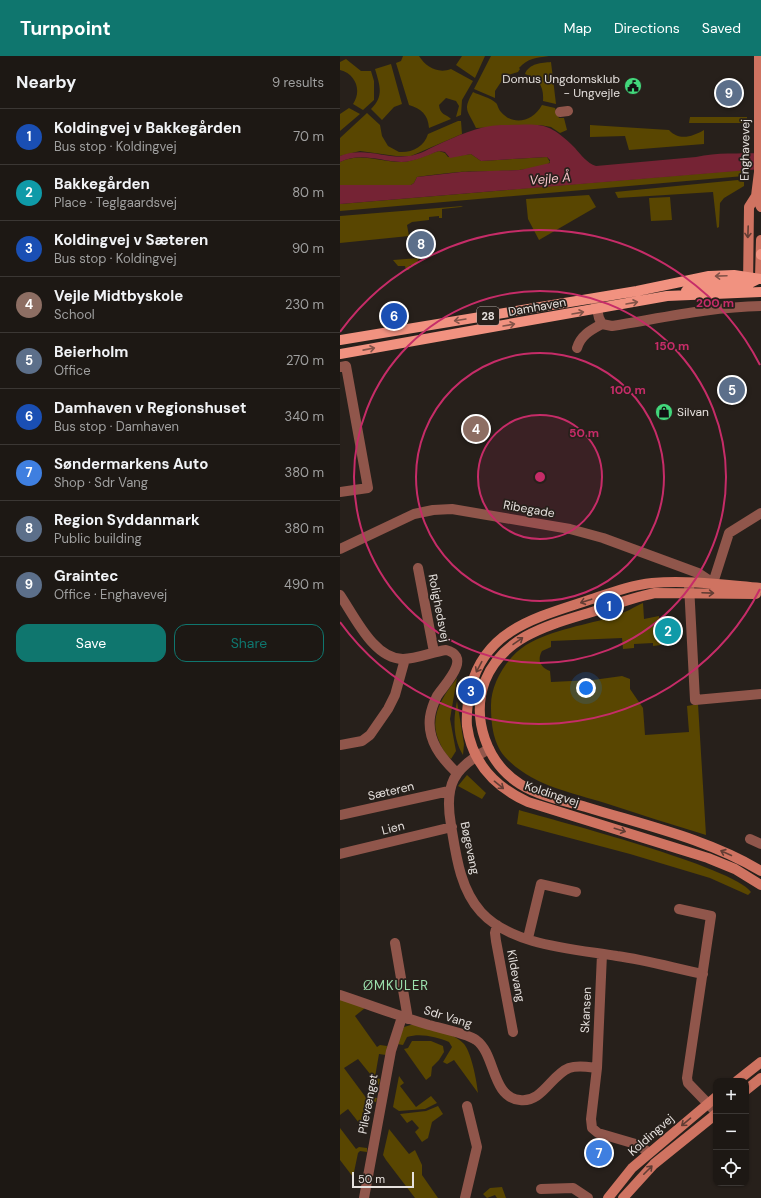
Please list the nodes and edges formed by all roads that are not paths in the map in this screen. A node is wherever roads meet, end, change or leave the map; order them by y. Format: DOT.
graph roads {
  1 [pos="759,56"];
  2 [pos="756,196"];
  3 [pos="761,207"];
  4 [pos="761,240"];
  5 [pos="761,254"];
  6 [pos="760,278"];
  7 [pos="748,284"];
  8 [pos="761,292"];
  9 [pos="595,298"];
  10 [pos="761,306"];
  11 [pos="597,309"];
  12 [pos="602,324"];
  13 [pos="340,340"];
  14 [pos="578,348"];
  15 [pos="340,354"];
  16 [pos="340,367"];
  17 [pos="340,492"];
  18 [pos="761,513"];
  19 [pos="340,549"];
  20 [pos="418,568"];
  21 [pos="713,583"];
  22 [pos="688,587"];
  23 [pos="761,588"];
  24 [pos="761,594"];
  25 [pos="340,595"];
  26 [pos="434,652"];
  27 [pos="405,659"];
  28 [pos="761,694"];
  29 [pos="340,745"];
  30 [pos="489,750"];
  31 [pos="476,756"];
  32 [pos="457,773"];
  33 [pos="449,791"];
  34 [pos="340,815"];
  35 [pos="452,827"];
  36 [pos="750,839"];
  37 [pos="761,844"];
  38 [pos="340,854"];
  39 [pos="761,871"];
  40 [pos="761,885"];
  41 [pos="576,892"];
  42 [pos="679,909"];
  43 [pos="497,925"];
  44 [pos="528,938"];
  45 [pos="395,943"];
  46 [pos="602,954"];
  47 [pos="703,974"];
  48 [pos="340,995"];
  49 [pos="405,1018"];
  50 [pos="513,1032"];
  51 [pos="761,1062"];
  52 [pos="597,1068"];
  53 [pos="741,1078"];
  54 [pos="761,1078"];
  55 [pos="749,1088"];
  56 [pos="712,1100"];
  57 [pos="467,1106"];
  58 [pos="715,1114"];
  59 [pos="649,1153"];
  60 [pos="541,1189"];
  61 [pos="364,1198"];
  62 [pos="465,1198"];
  63 [pos="588,1198"];
  64 [pos="608,1198"];
  65 [pos="623,1198"];
  1 -- 2 [label="main road, Enghavevej"];
  2 -- 3 [label="main road, Enghavevej"];
  2 -- 7 [label="main road, Enghavevej, one-way"];
  4 -- 5 [label="main road"];
  5 -- 6 [label="main road"];
  6 -- 7 [label="main road, Damhaven / 28"];
  7 -- 8 [label="main road, Damhaven / 28"];
  7 -- 9 [label="main road, Damhaven / 28, one-way"];
  11 -- 7 [label="main road, Damhaven / 28, one-way"];
  9 -- 11 [label="street"];
  9 -- 13 [label="main road, Damhaven / 28, one-way"];
  10 -- 12 [label="street"];
  11 -- 12 [label="street"];
  15 -- 11 [label="main road, Damhaven / 28, one-way"];
  12 -- 14 [label="street"];
  16 -- 17 [label="street"];
  18 -- 21 [label="street"];
  19 -- 21 [label="street, Ribegade"];
  20 -- 26 [label="street, Rolighedsvej"];
  21 -- 22 [label="main road, Koldingvej"];
  21 -- 23 [label="main road, Koldingvej"];
  22 -- 24 [label="main road, Koldingvej, one-way"];
  22 -- 28 [label="street"];
  30 -- 22 [label="main road, Koldingvej, one-way"];
  22 -- 31 [label="main road, Koldingvej, one-way"];
  25 -- 27 [label="street"];
  26 -- 27 [label="street"];
  26 -- 32 [label="street"];
  27 -- 29 [label="street"];
  30 -- 31 [label="street, Bøgevang"];
  39 -- 30 [label="main road, Koldingvej, one-way"];
  31 -- 32 [label="street, Bøgevang"];
  31 -- 40 [label="main road, Koldingvej, one-way"];
  32 -- 33 [label="street, Bøgevang"];
  33 -- 34 [label="street, Sæteren"];
  33 -- 35 [label="street, Bøgevang"];
  35 -- 38 [label="street, Lien"];
  35 -- 43 [label="street, Bøgevang"];
  36 -- 37 [label="street"];
  41 -- 44 [label="street"];
  42 -- 47 [label="street"];
  43 -- 44 [label="street, Bøgevang"];
  43 -- 50 [label="street, Kildevang"];
  44 -- 46 [label="street, Bøgevang"];
  45 -- 49 [label="street, Sdr Vang"];
  46 -- 47 [label="street, Bøgevang"];
  46 -- 52 [label="street, Skansen"];
  47 -- 56 [label="street"];
  48 -- 49 [label="street, Sdr Vang"];
  49 -- 52 [label="street, Sdr Vang"];
  49 -- 61 [label="street, Pilevænget"];
  51 -- 53 [label="main road"];
  52 -- 59 [label="street"];
  54 -- 55 [label="main road"];
  56 -- 59 [label="main road, Koldingvej, one-way"];
  57 -- 62 [label="street"];
  65 -- 58 [label="main road, Koldingvej, one-way"];
  59 -- 64 [label="main road, Koldingvej"];
  60 -- 63 [label="street"];
}
